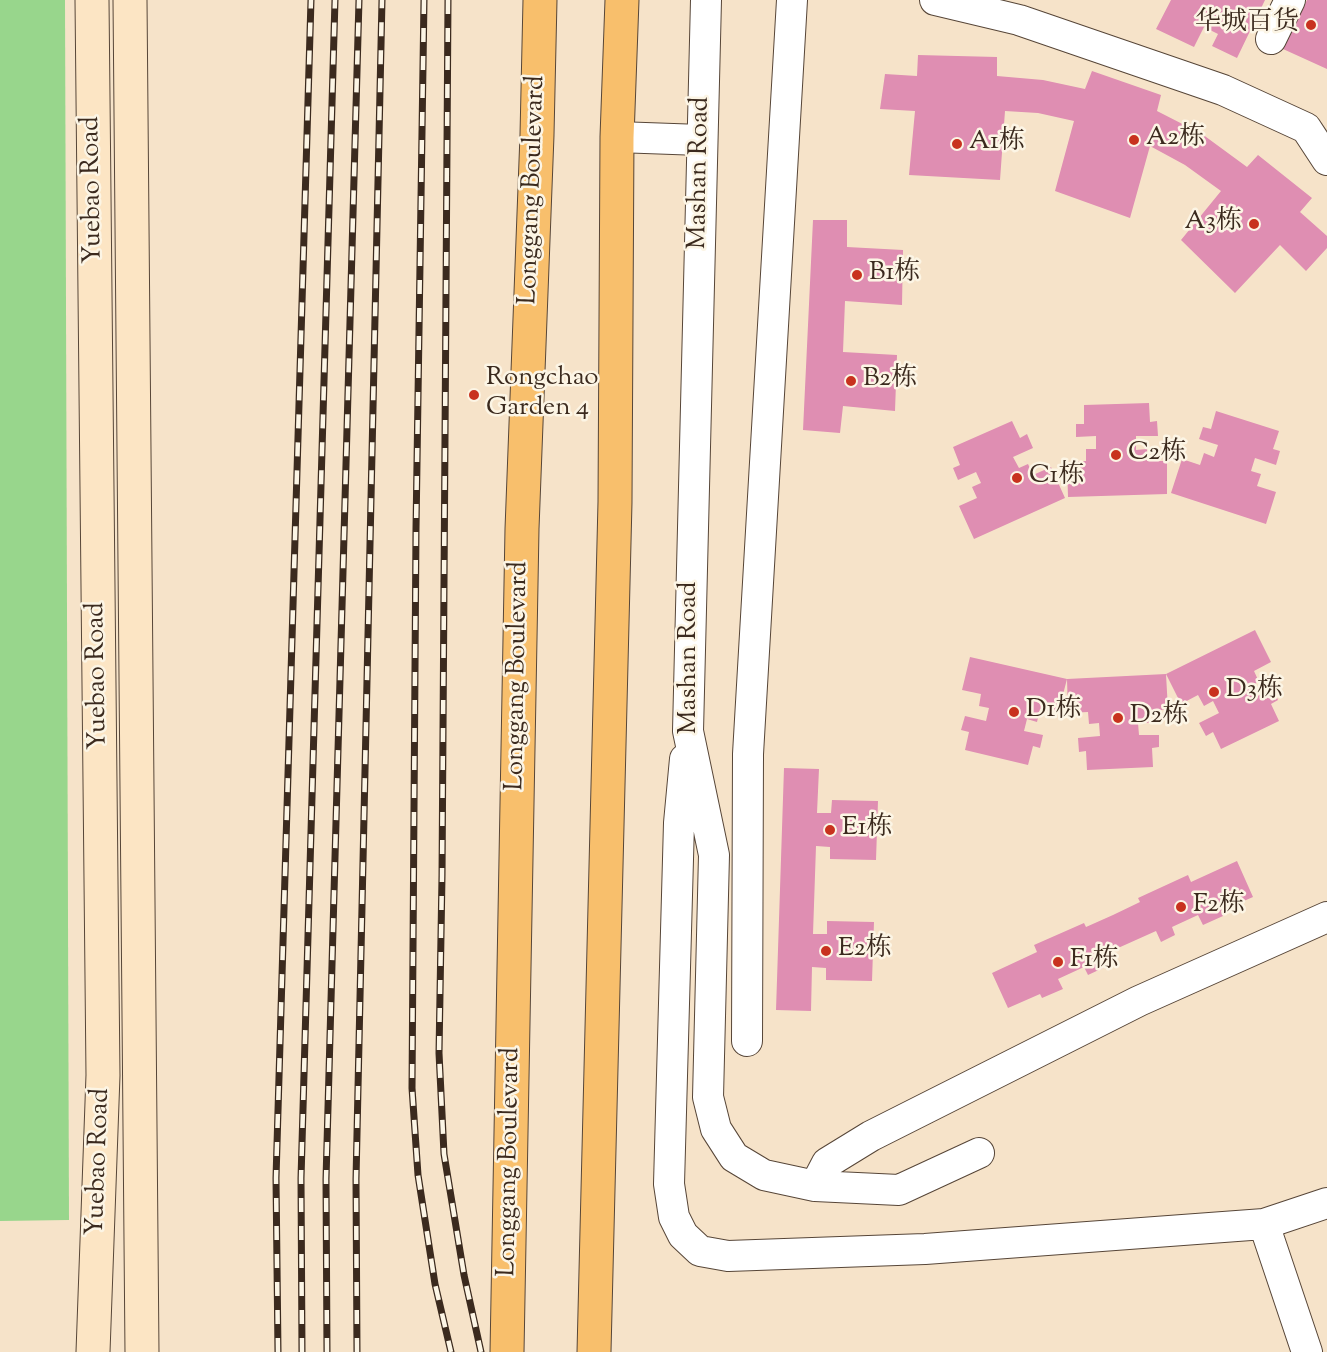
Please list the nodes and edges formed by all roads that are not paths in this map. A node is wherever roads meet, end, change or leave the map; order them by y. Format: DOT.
graph roads {
  1 [pos="92,0"];
  2 [pos="130,0"];
  3 [pos="540,0"];
  4 [pos="622,0"];
  5 [pos="706,0"];
  6 [pos="792,0"];
  7 [pos="935,0"];
  8 [pos="1290,0"];
  9 [pos="1271,39"];
  10 [pos="617,137"];
  11 [pos="701,140"];
  12 [pos="1327,160"];
  13 [pos="688,731"];
  14 [pos="1327,917"];
  15 [pos="747,1041"];
  16 [pos="979,1153"];
  17 [pos="814,1186"];
  18 [pos="1327,1203"];
  19 [pos="1264,1224"];
  20 [pos="93,1352"];
  21 [pos="141,1352"];
  22 [pos="507,1352"];
  23 [pos="594,1352"];
  24 [pos="1307,1352"];
  1 -- 20 [label="main road, Yuebao Road"];
  2 -- 21 [label="main road, Yuebao Road"];
  3 -- 22 [label="highway, Longgang Boulevard"];
  4 -- 10 [label="highway"];
  5 -- 11 [label="street, Mashan Road"];
  6 -- 15 [label="street"];
  7 -- 12 [label="street"];
  8 -- 9 [label="street"];
  10 -- 11 [label="street"];
  10 -- 23 [label="highway"];
  11 -- 13 [label="street, Mashan Road"];
  13 -- 17 [label="street, Mashan Road"];
  13 -- 19 [label="street"];
  14 -- 17 [label="street"];
  16 -- 17 [label="street, Mashan Road"];
  18 -- 19 [label="street"];
  19 -- 24 [label="street"];
}
